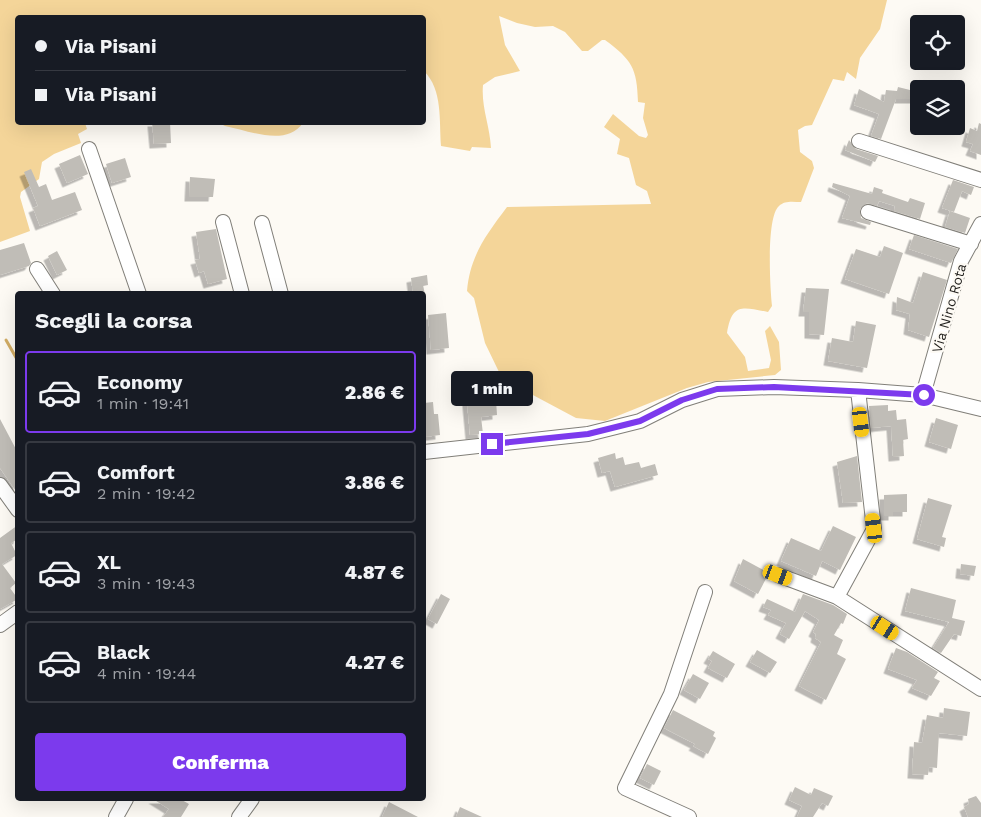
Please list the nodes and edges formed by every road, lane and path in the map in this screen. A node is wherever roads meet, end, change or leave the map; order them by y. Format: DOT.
graph roads {
  1 [pos="859,141"];
  2 [pos="89,148"];
  3 [pos="981,180"];
  4 [pos="868,212"];
  5 [pos="223,222"];
  6 [pos="262,223"];
  7 [pos="981,224"];
  8 [pos="971,244"];
  9 [pos="38,269"];
  10 [pos="51,291"];
  11 [pos="138,291"];
  12 [pos="241,291"];
  13 [pos="280,291"];
  14 [pos="858,390"];
  15 [pos="924,395"];
  16 [pos="981,409"];
  17 [pos="426,452"];
  18 [pos="0,485"];
  19 [pos="15,506"];
  20 [pos="778,575"];
  21 [pos="705,592"];
  22 [pos="837,597"];
  23 [pos="15,614"];
  24 [pos="0,626"];
  25 [pos="981,689"];
  26 [pos="125,801"];
  27 [pos="251,801"];
  28 [pos="116,817"];
  29 [pos="239,817"];
  30 [pos="689,817"];
  1 -- 3 [label="street"];
  2 -- 11 [label="street"];
  4 -- 8 [label="street"];
  5 -- 12 [label="street"];
  6 -- 13 [label="street"];
  7 -- 8 [label="street, Via Nino Rota"];
  8 -- 15 [label="street, Via Nino Rota"];
  9 -- 10 [label="street"];
  14 -- 15 [label="street"];
  14 -- 17 [label="street"];
  14 -- 22 [label="street"];
  15 -- 16 [label="street"];
  18 -- 19 [label="street"];
  20 -- 22 [label="street"];
  21 -- 30 [label="street"];
  22 -- 25 [label="street"];
  23 -- 24 [label="street"];
  26 -- 28 [label="street"];
  27 -- 29 [label="street"];
}
